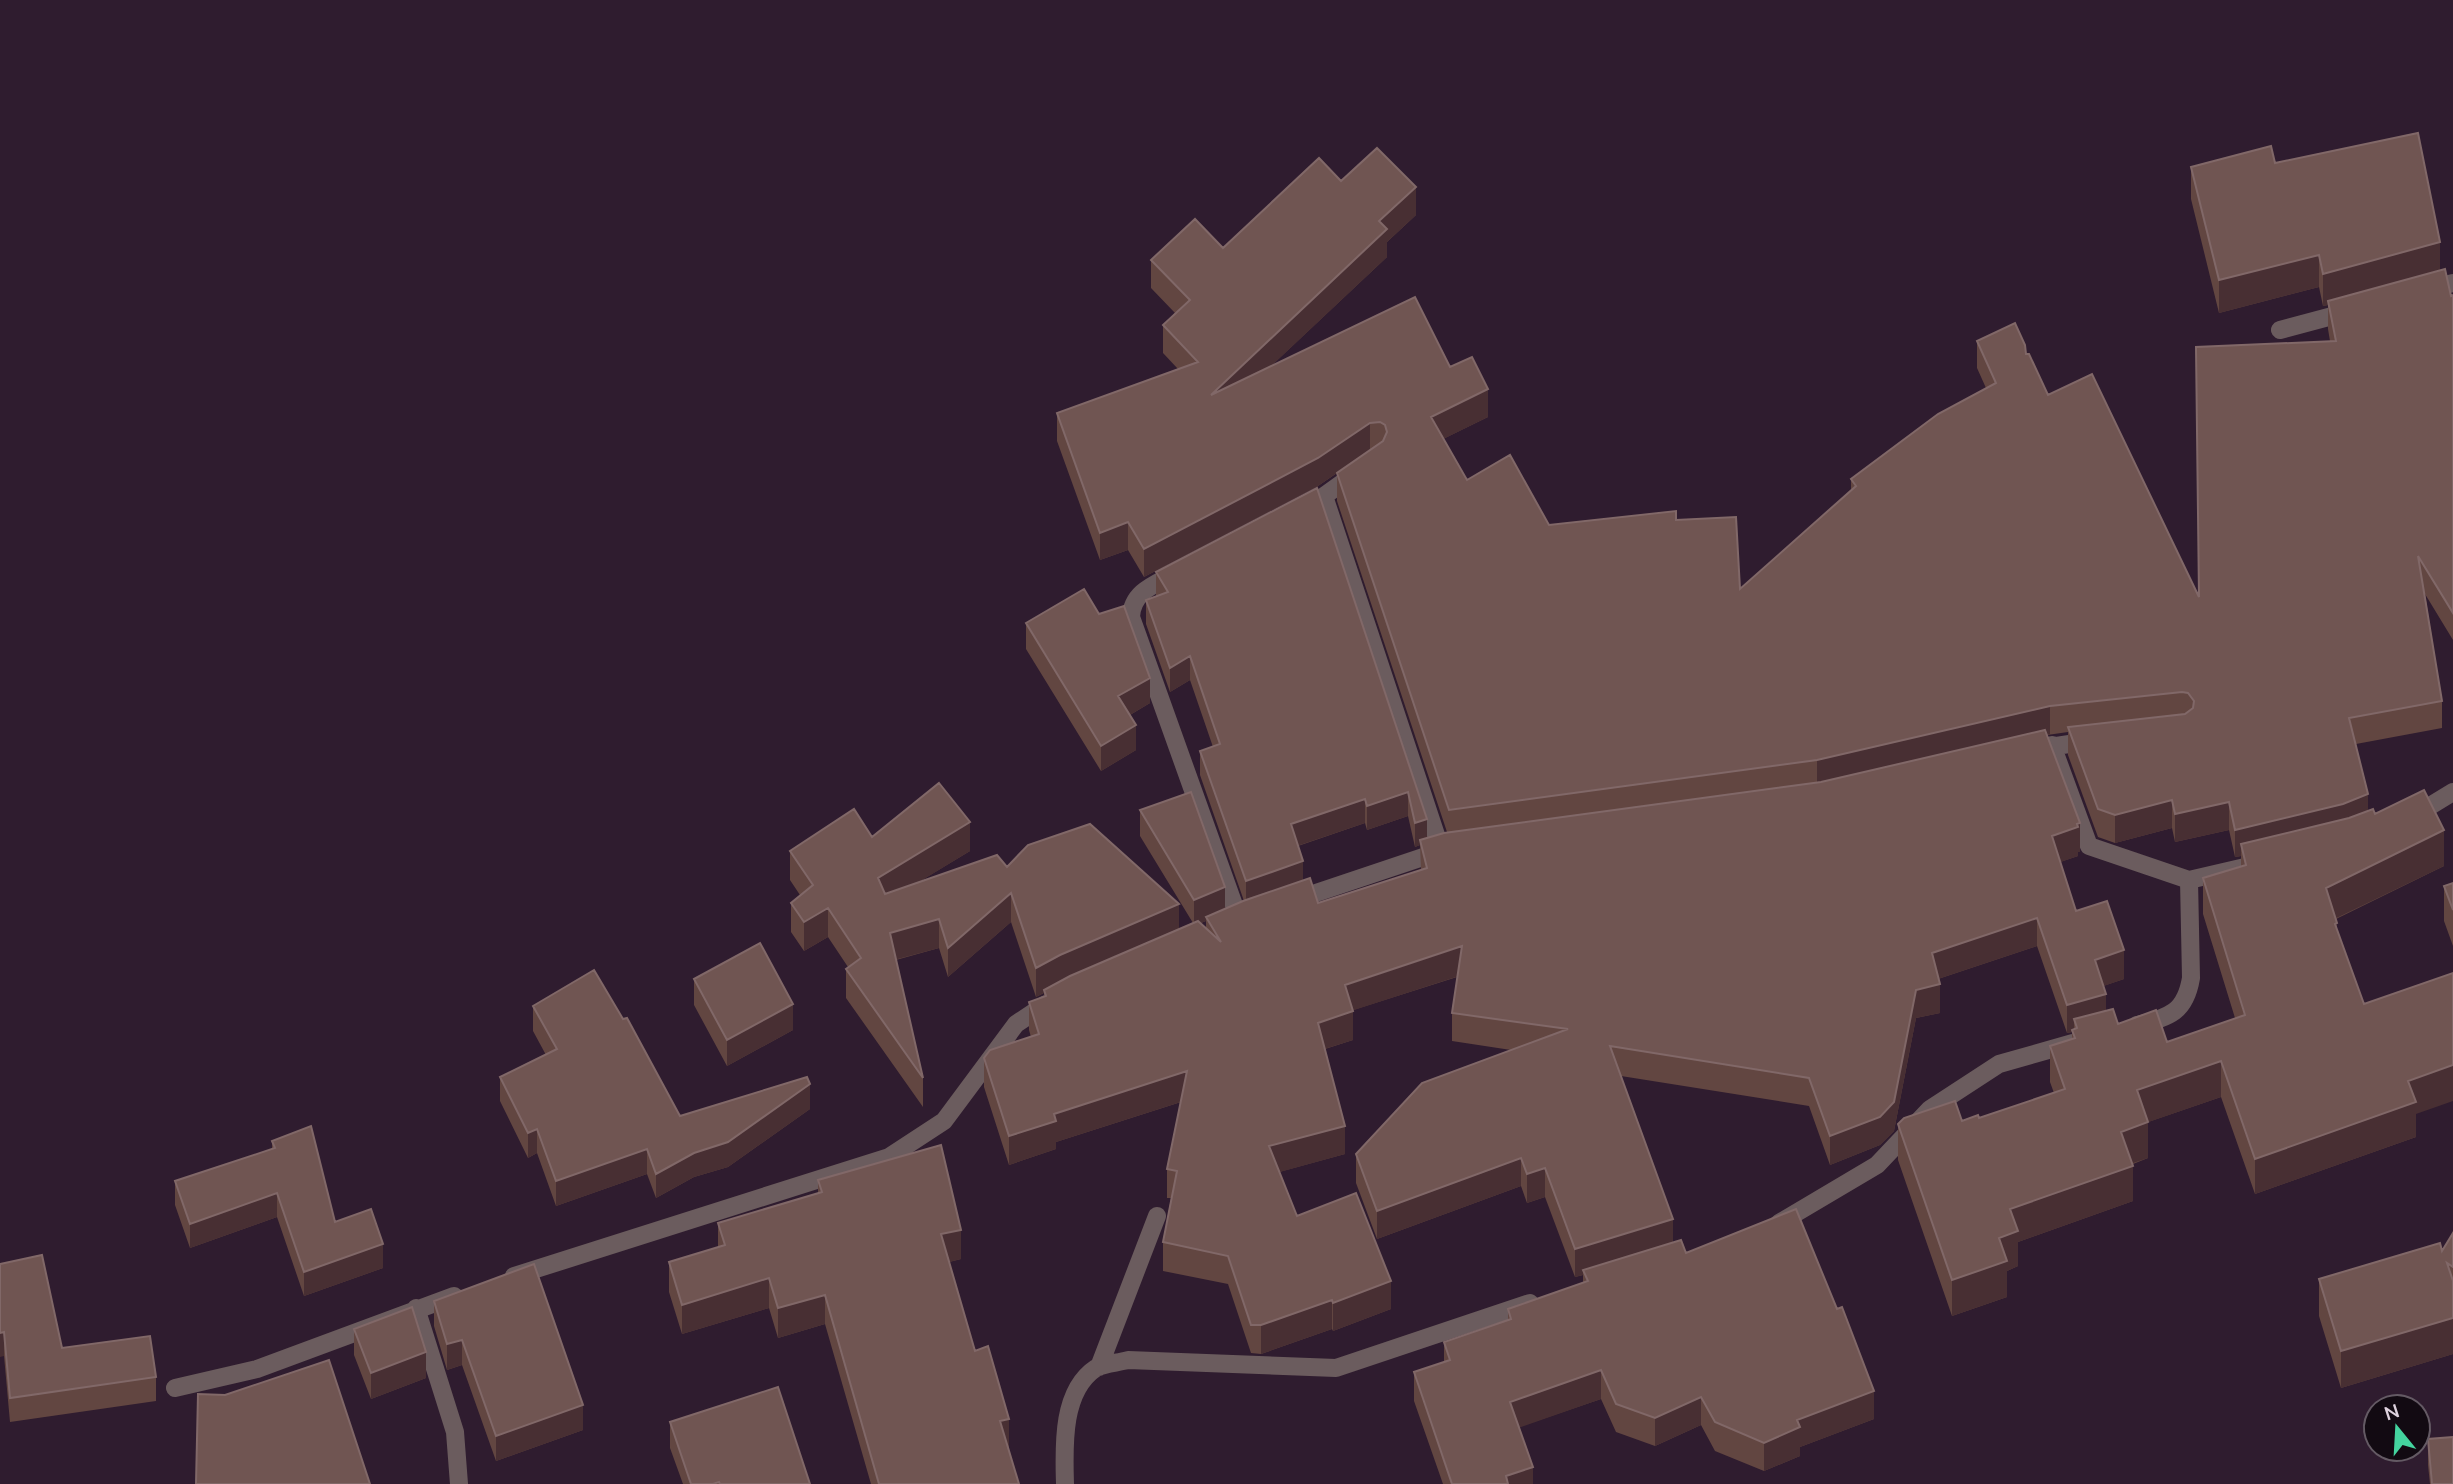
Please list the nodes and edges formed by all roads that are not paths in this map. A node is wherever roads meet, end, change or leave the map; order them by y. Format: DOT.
graph roads {
  1 [pos="2453,283"];
  2 [pos="2413,294"];
  3 [pos="2373,305"];
  4 [pos="2280,330"];
  5 [pos="1366,467"];
  6 [pos="1324,496"];
  7 [pos="1287,515"];
  8 [pos="1189,566"];
  9 [pos="2105,739"];
  10 [pos="2052,745"];
  11 [pos="2014,754"];
  12 [pos="2453,792"];
  13 [pos="2397,823"];
  14 [pos="2268,862"];
  15 [pos="2189,880"];
  16 [pos="1277,906"];
  17 [pos="1239,920"];
  18 [pos="1065,994"];
  19 [pos="2116,1031"];
  20 [pos="2090,1038"];
  21 [pos="1157,1216"];
  22 [pos="1766,1231"];
  23 [pos="502,1280"];
  24 [pos="465,1292"];
  25 [pos="1546,1298"];
  26 [pos="416,1308"];
  27 [pos="1099,1367"];
  28 [pos="175,1388"];
  29 [pos="459,1484"];
  30 [pos="1065,1484"];
  1 -- 2 [label="street"];
  3 -- 4 [label="street"];
  5 -- 6 [label="street"];
  6 -- 7 [label="street"];
  6 -- 16 [label="street"];
  8 -- 17 [label="street"];
  9 -- 10 [label="street"];
  10 -- 11 [label="street"];
  10 -- 15 [label="street"];
  12 -- 13 [label="street"];
  14 -- 15 [label="street"];
  15 -- 19 [label="street"];
  18 -- 23 [label="street"];
  20 -- 22 [label="street"];
  21 -- 27 [label="street"];
  24 -- 26 [label="street"];
  25 -- 27 [label="street"];
  26 -- 28 [label="street"];
  26 -- 29 [label="street"];
  27 -- 30 [label="street"];
}
